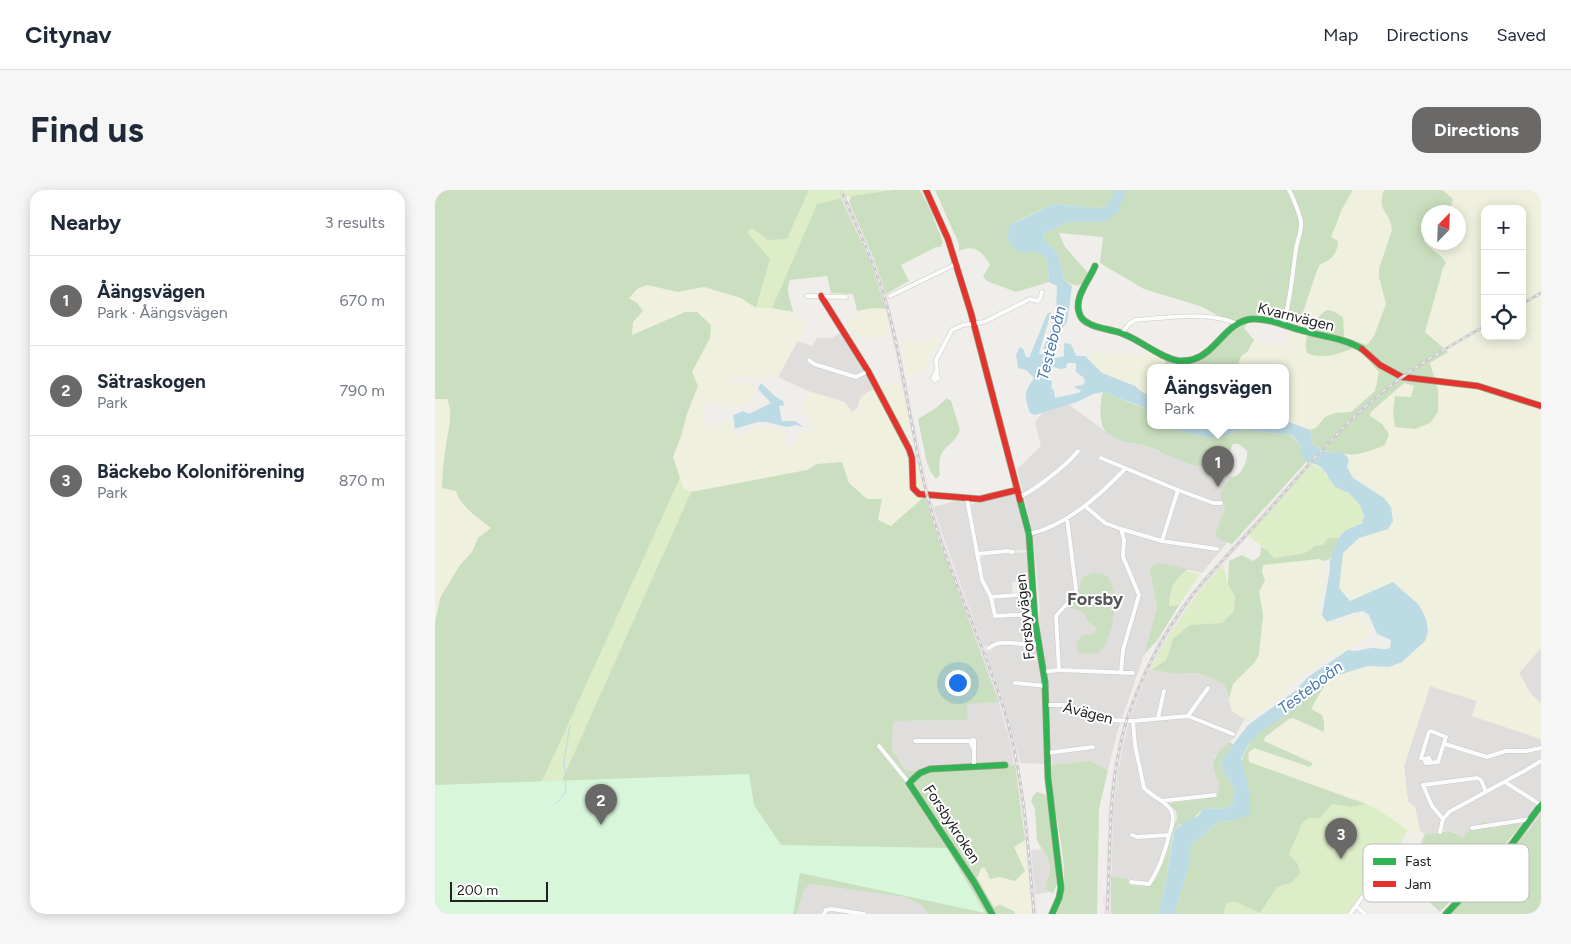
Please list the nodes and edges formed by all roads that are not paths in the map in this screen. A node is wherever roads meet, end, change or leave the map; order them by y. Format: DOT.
graph roads {
  1 [pos="927,190"];
  2 [pos="1289,190"];
  3 [pos="956,264"];
  4 [pos="1095,266"];
  5 [pos="1042,292"];
  6 [pos="807,296"];
  7 [pos="821,296"];
  8 [pos="891,296"];
  9 [pos="846,297"];
  10 [pos="973,322"];
  11 [pos="1236,324"];
  12 [pos="1283,325"];
  13 [pos="1122,333"];
  14 [pos="809,360"];
  15 [pos="868,371"];
  16 [pos="937,371"];
  17 [pos="1541,406"];
  18 [pos="1078,451"];
  19 [pos="1101,458"];
  20 [pos="1125,469"];
  21 [pos="1177,490"];
  22 [pos="1018,493"];
  23 [pos="967,499"];
  24 [pos="1221,503"];
  25 [pos="1085,506"];
  26 [pos="1067,518"];
  27 [pos="1121,529"];
  28 [pos="1029,534"];
  29 [pos="1162,541"];
  30 [pos="1217,549"];
  31 [pos="1013,552"];
  32 [pos="977,554"];
  33 [pos="1033,594"];
  34 [pos="991,597"];
  35 [pos="1034,614"];
  36 [pos="1038,644"];
  37 [pos="989,648"];
  38 [pos="1059,670"];
  39 [pos="1043,672"];
  40 [pos="1121,672"];
  41 [pos="1133,673"];
  42 [pos="1015,683"];
  43 [pos="1045,686"];
  44 [pos="1208,688"];
  45 [pos="1164,692"];
  46 [pos="1047,705"];
  47 [pos="1188,716"];
  48 [pos="1158,718"];
  49 [pos="1133,720"];
  50 [pos="1233,734"];
  51 [pos="915,741"];
  52 [pos="1445,744"];
  53 [pos="879,746"];
  54 [pos="1093,747"];
  55 [pos="1541,748"];
  56 [pos="1047,753"];
  57 [pos="1421,758"];
  58 [pos="1541,760"];
  59 [pos="1431,762"];
  60 [pos="1005,765"];
  61 [pos="974,766"];
  62 [pos="1505,782"];
  63 [pos="909,783"];
  64 [pos="1487,792"];
  65 [pos="1215,795"];
  66 [pos="1161,801"];
  67 [pos="1541,805"];
  68 [pos="1443,819"];
  69 [pos="1531,819"];
  70 [pos="1472,828"];
  71 [pos="1440,832"];
  72 [pos="1132,835"];
  73 [pos="1169,835"];
  74 [pos="1512,844"];
  75 [pos="1131,882"];
  76 [pos="1363,897"];
  77 [pos="1455,904"];
  78 [pos="1356,906"];
  79 [pos="824,914"];
  80 [pos="864,914"];
  81 [pos="992,914"];
  82 [pos="1052,914"];
  83 [pos="1350,914"];
  84 [pos="1365,914"];
  85 [pos="1445,914"];
  1 -- 3 [label="street, Forsbyvägen"];
  2 -- 12 [label="street"];
  3 -- 8 [label="street"];
  3 -- 10 [label="street, Forsbyvägen"];
  4 -- 13 [label="street, Kvarnvägen"];
  5 -- 10 [label="street"];
  6 -- 7 [label="street"];
  7 -- 9 [label="street"];
  7 -- 15 [label="street"];
  10 -- 16 [label="street"];
  10 -- 22 [label="street, Forsbyvägen"];
  11 -- 12 [label="street, Kvarnvägen"];
  11 -- 13 [label="street"];
  11 -- 13 [label="street, Kvarnvägen"];
  12 -- 17 [label="street, Kvarnvägen"];
  14 -- 15 [label="street"];
  15 -- 23 [label="street"];
  18 -- 22 [label="street"];
  19 -- 20 [label="street"];
  20 -- 21 [label="street"];
  20 -- 25 [label="street"];
  21 -- 24 [label="street"];
  21 -- 29 [label="street"];
  22 -- 23 [label="street"];
  22 -- 28 [label="street, Forsbyvägen"];
  23 -- 32 [label="street"];
  25 -- 26 [label="street"];
  25 -- 27 [label="street"];
  26 -- 28 [label="street"];
  26 -- 38 [label="street"];
  27 -- 29 [label="street"];
  27 -- 40 [label="street"];
  28 -- 33 [label="street, Forsbyvägen"];
  29 -- 30 [label="street"];
  31 -- 32 [label="street"];
  32 -- 34 [label="street"];
  33 -- 34 [label="street"];
  33 -- 35 [label="street, Forsbyvägen"];
  34 -- 35 [label="street"];
  35 -- 36 [label="street, Forsbyvägen"];
  36 -- 37 [label="street"];
  36 -- 39 [label="street, Forsbyvägen"];
  38 -- 39 [label="street"];
  38 -- 40 [label="street"];
  39 -- 43 [label="street, Forsbyvägen"];
  40 -- 41 [label="street"];
  42 -- 43 [label="street"];
  43 -- 46 [label="street, Forsbyvägen"];
  44 -- 47 [label="street"];
  45 -- 48 [label="street"];
  46 -- 49 [label="street, Åvägen"];
  46 -- 56 [label="street, Forsbyvägen"];
  47 -- 48 [label="street, Åvägen"];
  47 -- 50 [label="street, Åvägen"];
  48 -- 49 [label="street, Åvägen"];
  49 -- 66 [label="street"];
  51 -- 61 [label="street"];
  52 -- 55 [label="street"];
  52 -- 57 [label="street"];
  52 -- 59 [label="street"];
  53 -- 63 [label="street"];
  54 -- 56 [label="street"];
  56 -- 82 [label="street, Forsbyvägen"];
  58 -- 62 [label="street"];
  60 -- 61 [label="street, Forsbykroken"];
  61 -- 63 [label="street, Forsbykroken"];
  62 -- 64 [label="street"];
  62 -- 67 [label="street"];
  63 -- 81 [label="street, Forsbykroken"];
  64 -- 68 [label="street"];
  64 -- 68 [label="street"];
  65 -- 66 [label="street"];
  66 -- 73 [label="street"];
  67 -- 69 [label="street"];
  68 -- 71 [label="street"];
  69 -- 70 [label="street"];
  69 -- 74 [label="street"];
  72 -- 73 [label="street"];
  73 -- 75 [label="street"];
  76 -- 78 [label="street"];
  77 -- 85 [label="street"];
  78 -- 83 [label="street"];
  78 -- 84 [label="street"];
  79 -- 80 [label="street"];
}
